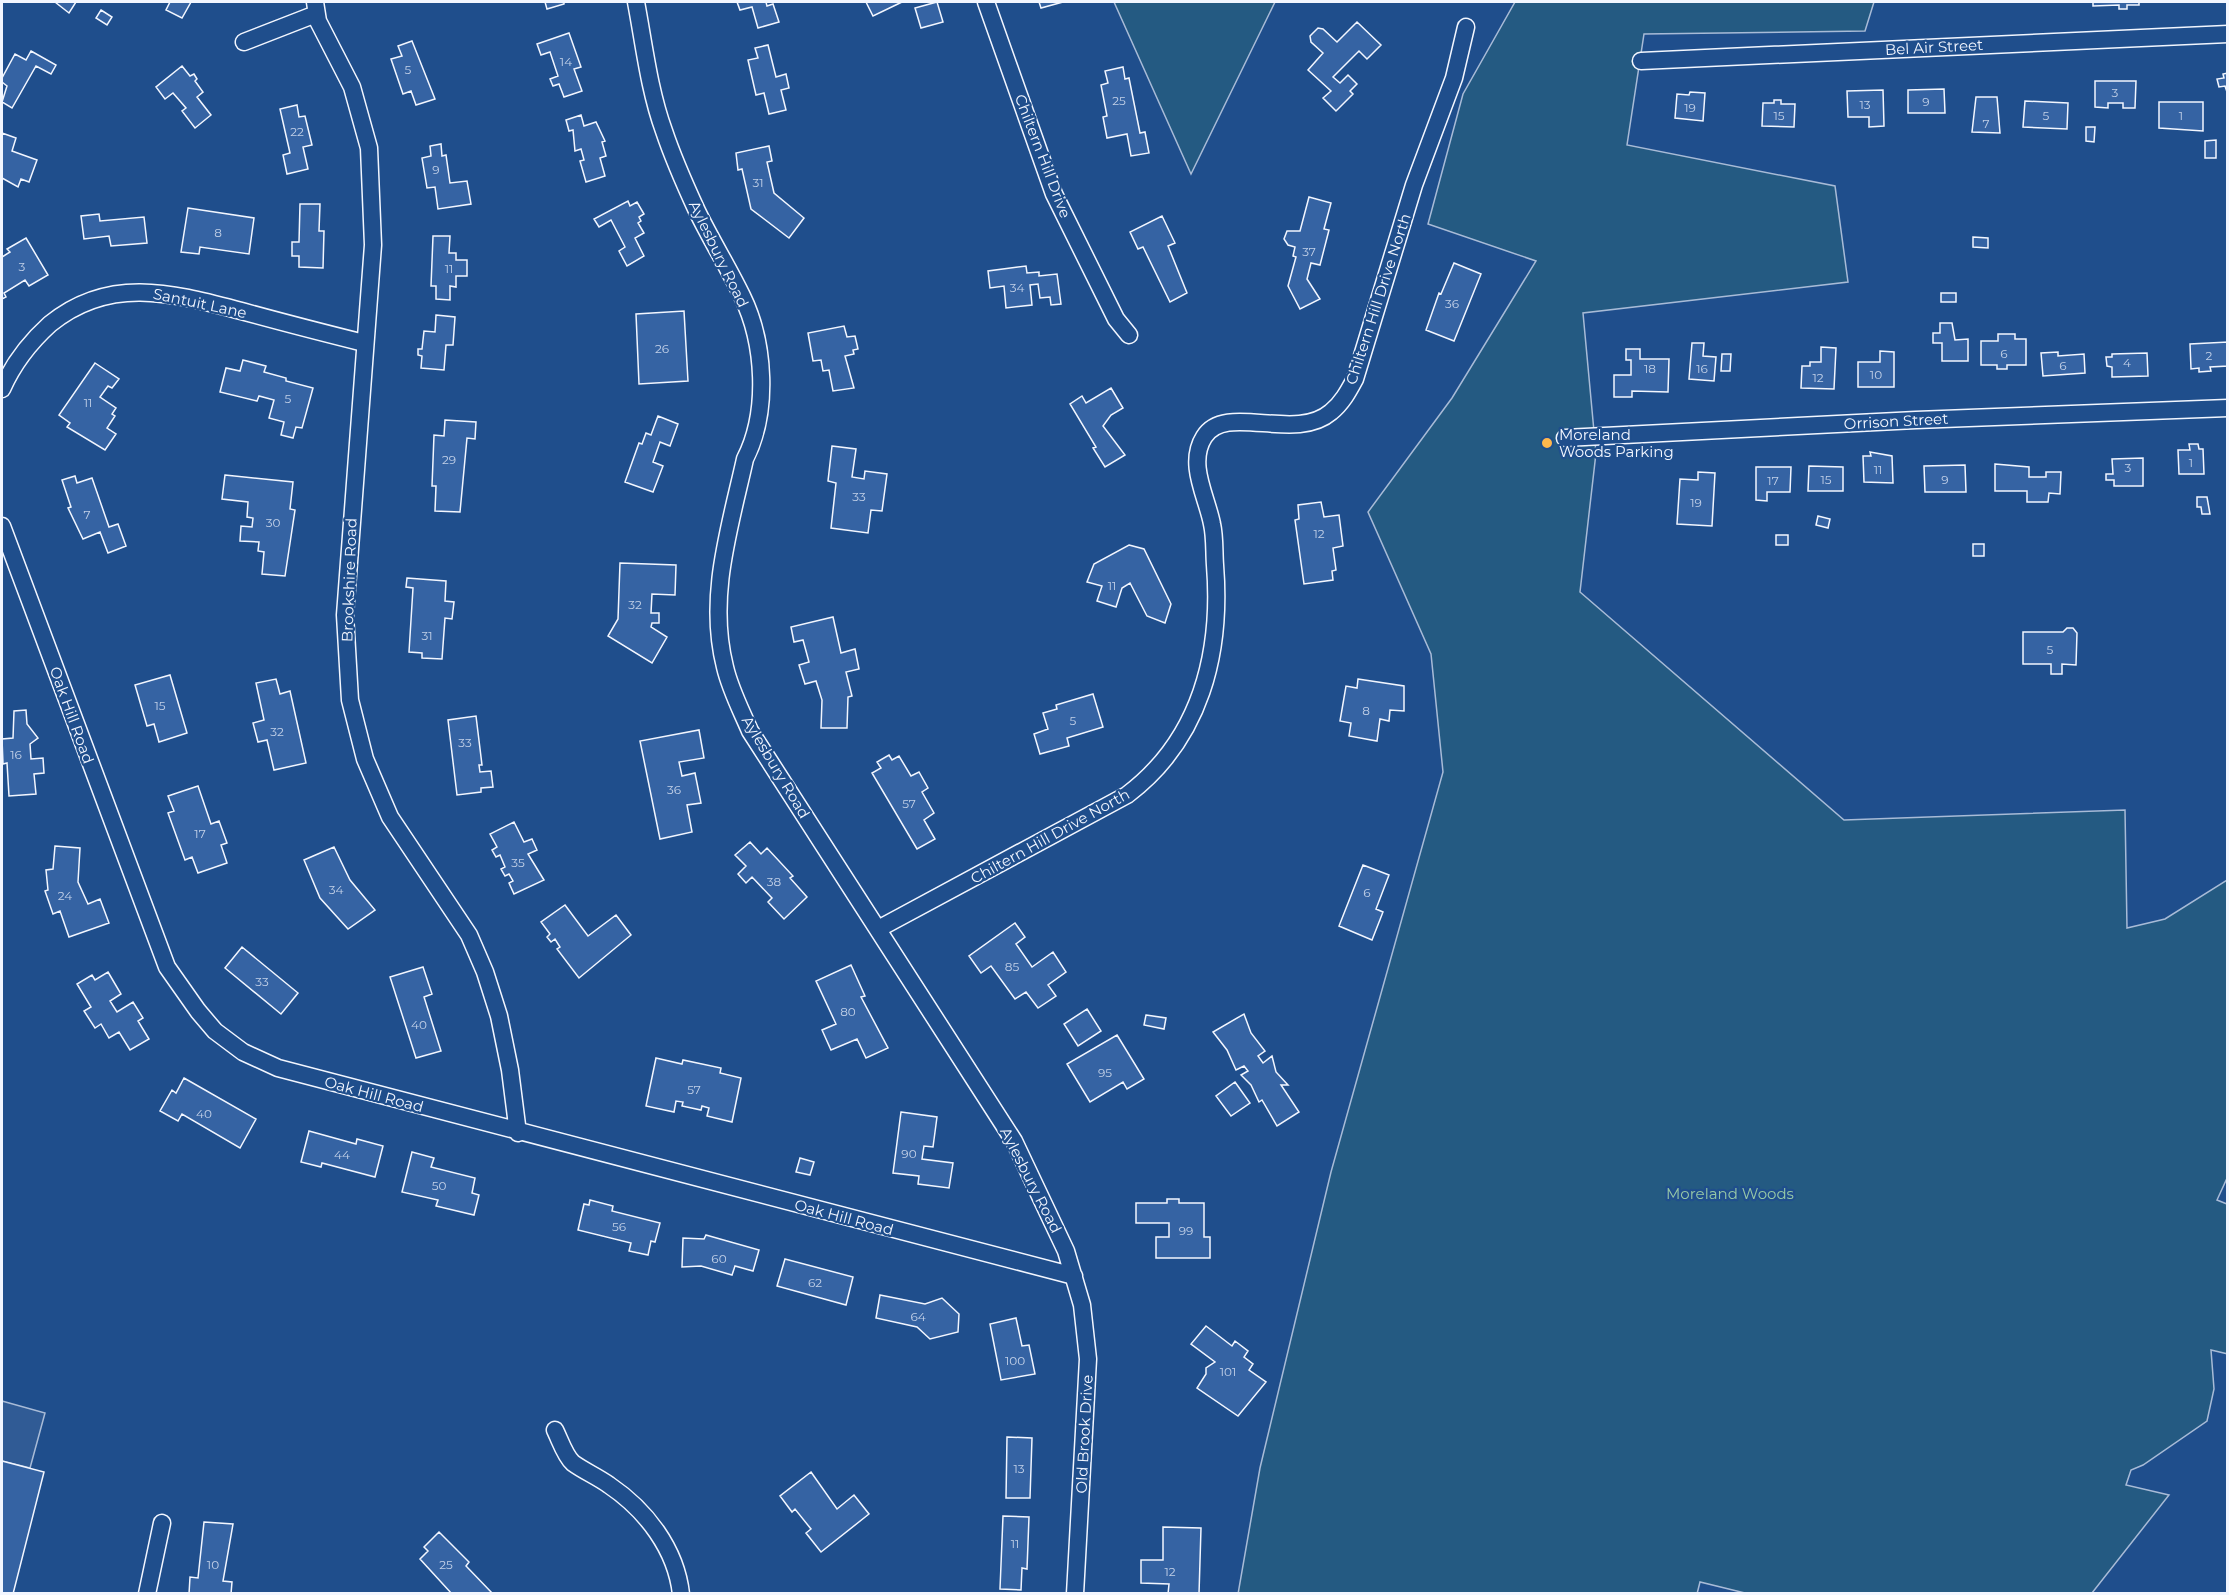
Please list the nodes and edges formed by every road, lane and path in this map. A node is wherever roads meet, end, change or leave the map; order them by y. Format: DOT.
graph roads {
  1 [pos="636,2"];
  2 [pos="986,2"];
  3 [pos="316,8"];
  4 [pos="1466,27"];
  5 [pos="2228,34"];
  6 [pos="244,42"];
  7 [pos="1641,61"];
  8 [pos="1129,336"];
  9 [pos="364,343"];
  10 [pos="2,389"];
  11 [pos="2228,408"];
  12 [pos="1564,438"];
  13 [pos="2,526"];
  14 [pos="878,929"];
  15 [pos="518,1133"];
  16 [pos="1074,1276"];
  17 [pos="555,1430"];
  18 [pos="162,1523"];
  19 [pos="147,1593"];
  20 [pos="681,1593"];
  21 [pos="1075,1593"];
  1 -- 14 [label="street, Aylesbury Road"];
  2 -- 8 [label="street, Chiltern Hill Drive"];
  3 -- 6 [label="street"];
  3 -- 9 [label="street, Brookshire Road"];
  4 -- 14 [label="street, Chiltern Hill Drive North"];
  5 -- 7 [label="street, Bel Air Street"];
  9 -- 10 [label="street, Santuit Lane"];
  9 -- 15 [label="street, Brookshire Road"];
  11 -- 12 [label="street, Orrison Street"];
  13 -- 15 [label="street, Oak Hill Road"];
  14 -- 16 [label="street, Aylesbury Road"];
  15 -- 16 [label="street, Oak Hill Road"];
  16 -- 21 [label="street, Old Brook Drive"];
  17 -- 20 [label="street"];
  18 -- 19 [label="street"];
}
